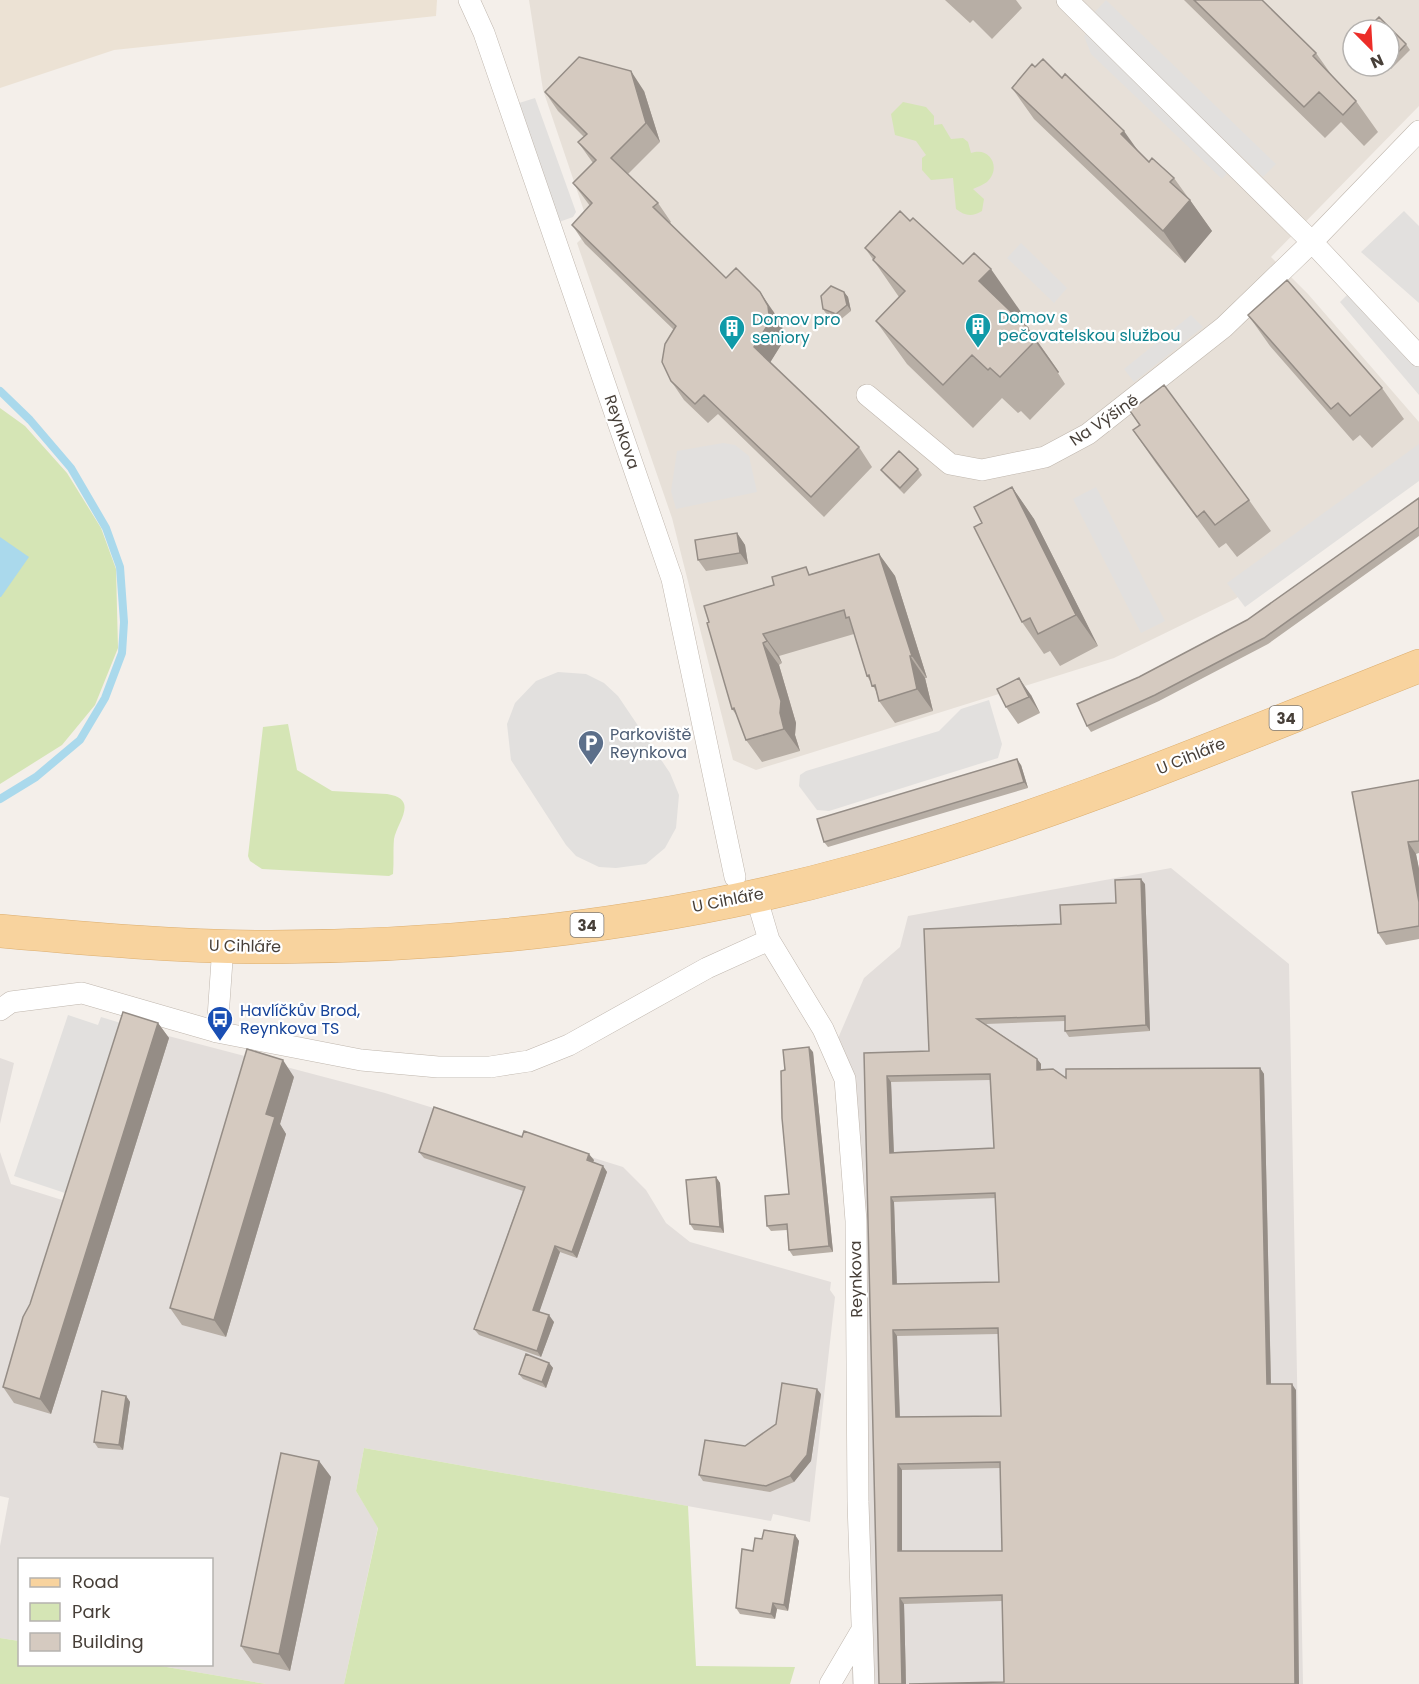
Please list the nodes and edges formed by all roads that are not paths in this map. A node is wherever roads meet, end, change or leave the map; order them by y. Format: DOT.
graph roads {
  1 [pos="469,0"];
  2 [pos="1067,0"];
  3 [pos="1419,131"];
  4 [pos="1312,242"];
  5 [pos="1419,356"];
  6 [pos="867,394"];
  7 [pos="1419,666"];
  8 [pos="746,886"];
  9 [pos="0,931"];
  10 [pos="769,940"];
  11 [pos="223,946"];
  12 [pos="0,1010"];
  13 [pos="217,1032"];
  14 [pos="860,1633"];
  15 [pos="830,1684"];
  16 [pos="864,1684"];
  1 -- 8 [label="street, Reynkova"];
  2 -- 4 [label="street"];
  3 -- 4 [label="street, Na Výšině"];
  4 -- 5 [label="street"];
  4 -- 6 [label="street, Na Výšině"];
  7 -- 8 [label="main road, U Cihláře / 34"];
  8 -- 10 [label="street, Reynkova"];
  8 -- 11 [label="main road, U Cihláře / 34"];
  9 -- 11 [label="main road, U Cihláře / 34"];
  10 -- 13 [label="street"];
  10 -- 14 [label="street, Reynkova"];
  11 -- 13 [label="street"];
  12 -- 13 [label="street"];
  14 -- 15 [label="street"];
  14 -- 16 [label="street, Reynkova"];
}
